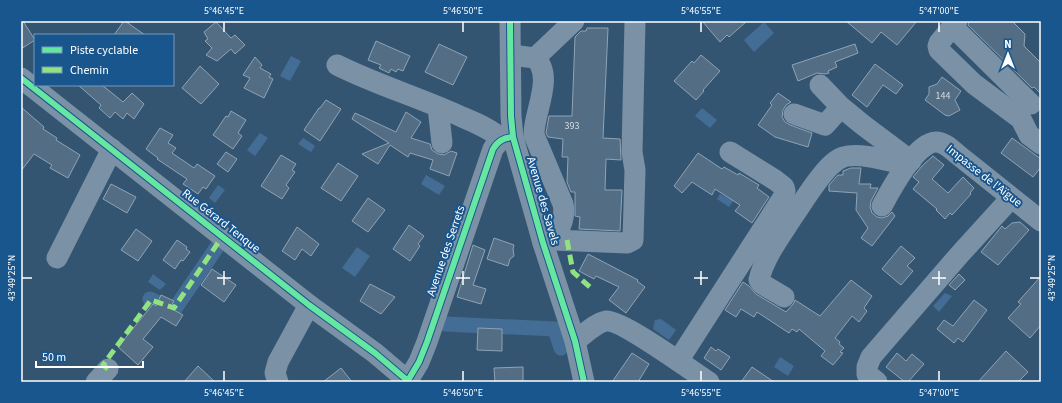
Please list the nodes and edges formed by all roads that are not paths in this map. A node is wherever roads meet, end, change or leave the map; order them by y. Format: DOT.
graph roads {
  1 [pos="510,21"];
  2 [pos="574,21"];
  3 [pos="635,21"];
  4 [pos="954,24"];
  5 [pos="511,55"];
  6 [pos="535,58"];
  7 [pos="337,65"];
  8 [pos="21,78"];
  9 [pos="820,85"];
  10 [pos="1031,104"];
  11 [pos="846,105"];
  12 [pos="438,107"];
  13 [pos="794,114"];
  14 [pos="507,138"];
  15 [pos="442,144"];
  16 [pos="1041,144"];
  17 [pos="112,149"];
  18 [pos="730,152"];
  19 [pos="909,163"];
  20 [pos="1012,198"];
  21 [pos="882,206"];
  22 [pos="1041,221"];
  23 [pos="549,241"];
  24 [pos="58,258"];
  25 [pos="784,297"];
  26 [pos="309,305"];
  27 [pos="575,341"];
  28 [pos="376,353"];
  29 [pos="678,361"];
  30 [pos="419,362"];
  31 [pos="408,381"];
  32 [pos="278,382"];
  33 [pos="584,382"];
  34 [pos="709,382"];
  35 [pos="877,382"];
  1 -- 5 [label="street, Avenue des Savels"];
  2 -- 6 [label="street"];
  3 -- 23 [label="street"];
  4 -- 10 [label="street"];
  4 -- 16 [label="street"];
  5 -- 6 [label="street"];
  5 -- 14 [label="street, Avenue des Savels"];
  6 -- 23 [label="street"];
  7 -- 12 [label="street"];
  8 -- 17 [label="street, Rue Gérard Tenque"];
  9 -- 11 [label="street"];
  11 -- 13 [label="street"];
  11 -- 19 [label="street"];
  12 -- 14 [label="street"];
  12 -- 15 [label="street"];
  14 -- 23 [label="street, Avenue des Savels"];
  14 -- 30 [label="street, Avenue des Serrets"];
  17 -- 24 [label="street"];
  17 -- 26 [label="street, Rue Gérard Tenque"];
  18 -- 29 [label="street"];
  19 -- 20 [label="street, Impasse de l'Aïgue"];
  19 -- 21 [label="street, Impasse de l'Aïgue"];
  19 -- 25 [label="street"];
  20 -- 22 [label="street, Impasse de l'Aïgue"];
  20 -- 35 [label="street"];
  23 -- 27 [label="street, Avenue des Savels"];
  26 -- 28 [label="street, Rue Gérard Tenque"];
  26 -- 32 [label="street"];
  27 -- 29 [label="street"];
  27 -- 33 [label="street, Avenue des Savels"];
  28 -- 30 [label="street, Rue Gérard Tenque"];
  28 -- 31 [label="street, Rue Gérard Tenque"];
  29 -- 34 [label="street"];
  30 -- 31 [label="street, Avenue des Serrets"];
}
